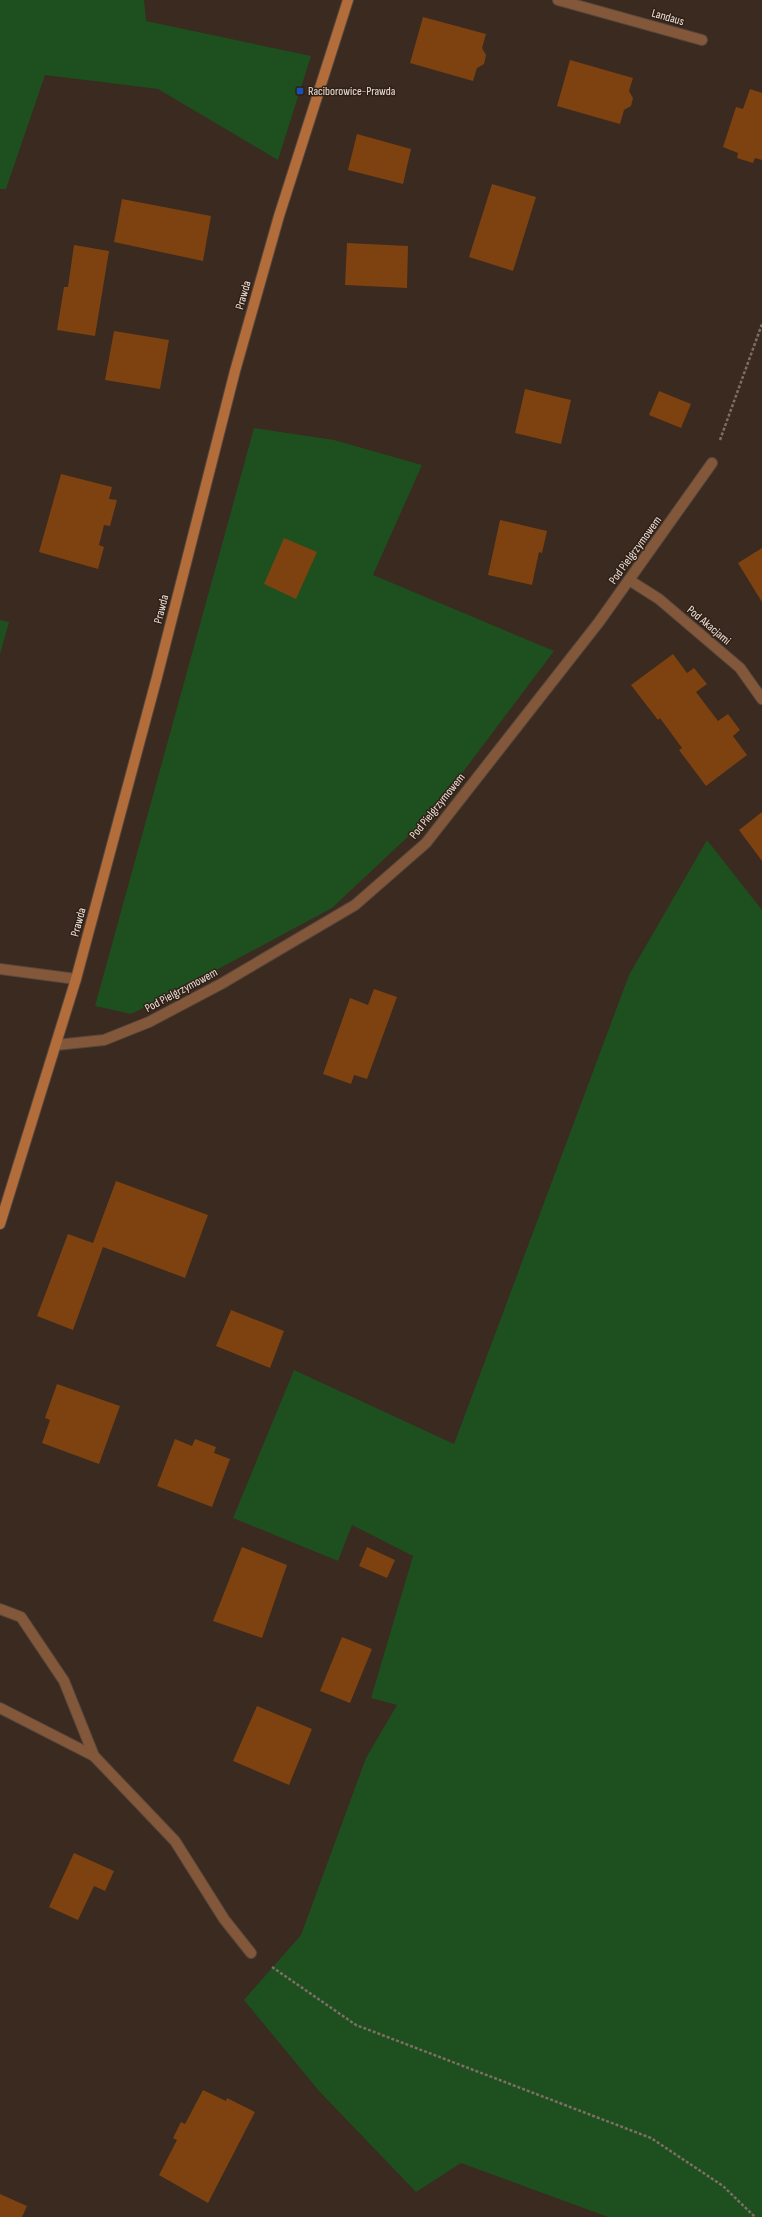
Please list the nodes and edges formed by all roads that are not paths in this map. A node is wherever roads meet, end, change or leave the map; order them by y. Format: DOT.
graph roads {
  1 [pos="348,0"];
  2 [pos="558,0"];
  3 [pos="702,40"];
  4 [pos="712,463"];
  5 [pos="629,580"];
  6 [pos="762,699"];
  7 [pos="0,969"];
  8 [pos="76,979"];
  9 [pos="56,1045"];
  10 [pos="0,1224"];
  11 [pos="0,1609"];
  12 [pos="0,1708"];
  13 [pos="94,1756"];
  14 [pos="251,1953"];
  1 -- 8 [label="street, Prawda"];
  2 -- 3 [label="street, Landaus"];
  4 -- 5 [label="street, Pod Pielgrzymowem"];
  5 -- 6 [label="street, Pod Akacjami"];
  5 -- 9 [label="street, Pod Pielgrzymowem"];
  7 -- 8 [label="street"];
  8 -- 9 [label="street, Prawda"];
  9 -- 10 [label="street, Prawda"];
  11 -- 13 [label="street"];
  12 -- 13 [label="street"];
  13 -- 14 [label="street"];
}
